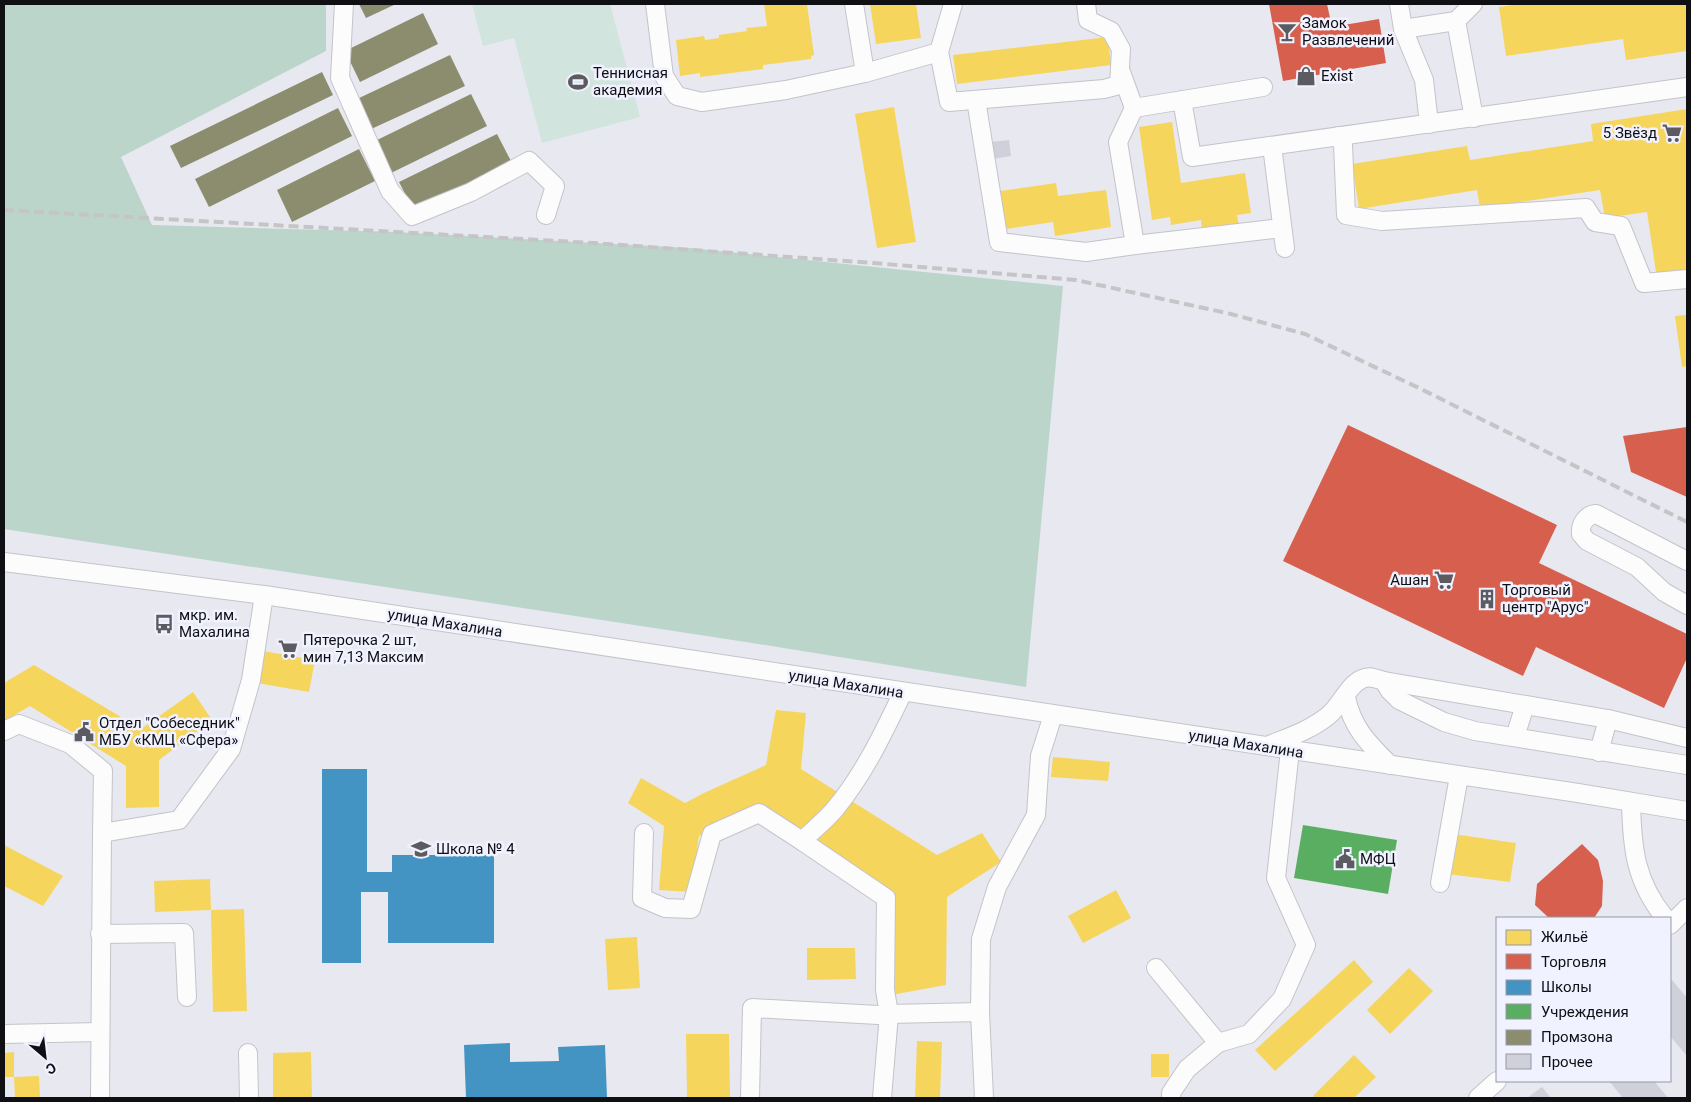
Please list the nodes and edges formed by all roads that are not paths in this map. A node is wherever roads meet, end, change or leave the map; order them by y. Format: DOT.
graph roads {
  1 [pos="344,4"];
  2 [pos="655,4"];
  3 [pos="854,4"];
  4 [pos="953,4"];
  5 [pos="1086,4"];
  6 [pos="1398,4"];
  7 [pos="1473,4"];
  8 [pos="1456,20"];
  9 [pos="1403,30"];
  10 [pos="940,52"];
  11 [pos="1120,72"];
  12 [pos="865,73"];
  13 [pos="1263,87"];
  14 [pos="1687,87"];
  15 [pos="976,100"];
  16 [pos="1182,100"];
  17 [pos="1134,108"];
  18 [pos="1474,118"];
  19 [pos="1428,124"];
  20 [pos="1339,136"];
  21 [pos="1272,146"];
  22 [pos="546,214"];
  23 [pos="1282,228"];
  24 [pos="1134,245"];
  25 [pos="1285,248"];
  26 [pos="1687,279"];
  27 [pos="4,562"];
  28 [pos="1687,562"];
  29 [pos="264,595"];
  30 [pos="1687,605"];
  31 [pos="1384,681"];
  32 [pos="903,692"];
  33 [pos="1346,697"];
  34 [pos="1525,705"];
  35 [pos="1053,715"];
  36 [pos="1608,719"];
  37 [pos="4,731"];
  38 [pos="1515,738"];
  39 [pos="1687,738"];
  40 [pos="1267,747"];
  41 [pos="1290,750"];
  42 [pos="1599,752"];
  43 [pos="1390,765"];
  44 [pos="1687,765"];
  45 [pos="1459,776"];
  46 [pos="1631,802"];
  47 [pos="1687,806"];
  48 [pos="1670,807"];
  49 [pos="1687,811"];
  50 [pos="102,833"];
  51 [pos="644,833"];
  52 [pos="802,841"];
  53 [pos="1440,883"];
  54 [pos="1687,908"];
  55 [pos="1664,917"];
  56 [pos="1671,923"];
  57 [pos="100,934"];
  58 [pos="1156,968"];
  59 [pos="187,997"];
  60 [pos="980,1012"];
  61 [pos="889,1014"];
  62 [pos="100,1032"];
  63 [pos="4,1034"];
  64 [pos="1218,1043"];
  65 [pos="248,1053"];
  66 [pos="1496,1082"];
  67 [pos="100,1098"];
  68 [pos="249,1098"];
  69 [pos="750,1098"];
  70 [pos="882,1098"];
  71 [pos="984,1098"];
  72 [pos="1171,1098"];
  73 [pos="1478,1098"];
  1 -- 22 [label="street"];
  2 -- 12 [label="street"];
  3 -- 12 [label="street"];
  4 -- 10 [label="street"];
  5 -- 11 [label="street"];
  6 -- 9 [label="street"];
  7 -- 8 [label="street"];
  8 -- 9 [label="street"];
  8 -- 18 [label="street"];
  9 -- 19 [label="street"];
  10 -- 12 [label="street"];
  10 -- 15 [label="street"];
  11 -- 15 [label="street"];
  11 -- 17 [label="street"];
  13 -- 16 [label="street"];
  14 -- 18 [label="street"];
  15 -- 24 [label="street"];
  16 -- 17 [label="street"];
  16 -- 21 [label="street"];
  17 -- 24 [label="street"];
  18 -- 19 [label="street"];
  19 -- 20 [label="street"];
  20 -- 21 [label="street"];
  20 -- 26 [label="street"];
  21 -- 23 [label="street"];
  23 -- 24 [label="street"];
  23 -- 25 [label="street"];
  27 -- 29 [label="street, улица Махалина"];
  28 -- 30 [label="street"];
  29 -- 32 [label="street, улица Махалина"];
  29 -- 50 [label="street"];
  31 -- 33 [label="street"];
  31 -- 34 [label="street"];
  31 -- 38 [label="street"];
  32 -- 35 [label="street, улица Махалина"];
  32 -- 52 [label="street"];
  33 -- 40 [label="street"];
  33 -- 43 [label="street"];
  34 -- 36 [label="street"];
  34 -- 38 [label="street"];
  35 -- 40 [label="street, улица Махалина"];
  35 -- 60 [label="street"];
  36 -- 39 [label="street"];
  36 -- 42 [label="street"];
  37 -- 50 [label="street"];
  38 -- 42 [label="street"];
  40 -- 41 [label="street, улица Махалина"];
  41 -- 43 [label="street, улица Махалина"];
  41 -- 64 [label="street"];
  42 -- 44 [label="street"];
  43 -- 45 [label="street, улица Махалина"];
  45 -- 46 [label="street, улица Махалина"];
  45 -- 53 [label="street"];
  46 -- 48 [label="street, улица Махалина"];
  46 -- 55 [label="street"];
  47 -- 48 [label="street"];
  48 -- 49 [label="street, улица Махалина"];
  50 -- 57 [label="street"];
  51 -- 52 [label="street"];
  52 -- 61 [label="street"];
  54 -- 56 [label="street"];
  57 -- 59 [label="street"];
  57 -- 62 [label="street"];
  58 -- 64 [label="street"];
  60 -- 61 [label="street"];
  60 -- 71 [label="street"];
  61 -- 69 [label="street"];
  61 -- 70 [label="street"];
  62 -- 63 [label="street"];
  62 -- 67 [label="street"];
  64 -- 72 [label="street"];
  65 -- 68 [label="street"];
  66 -- 73 [label="street"];
}
